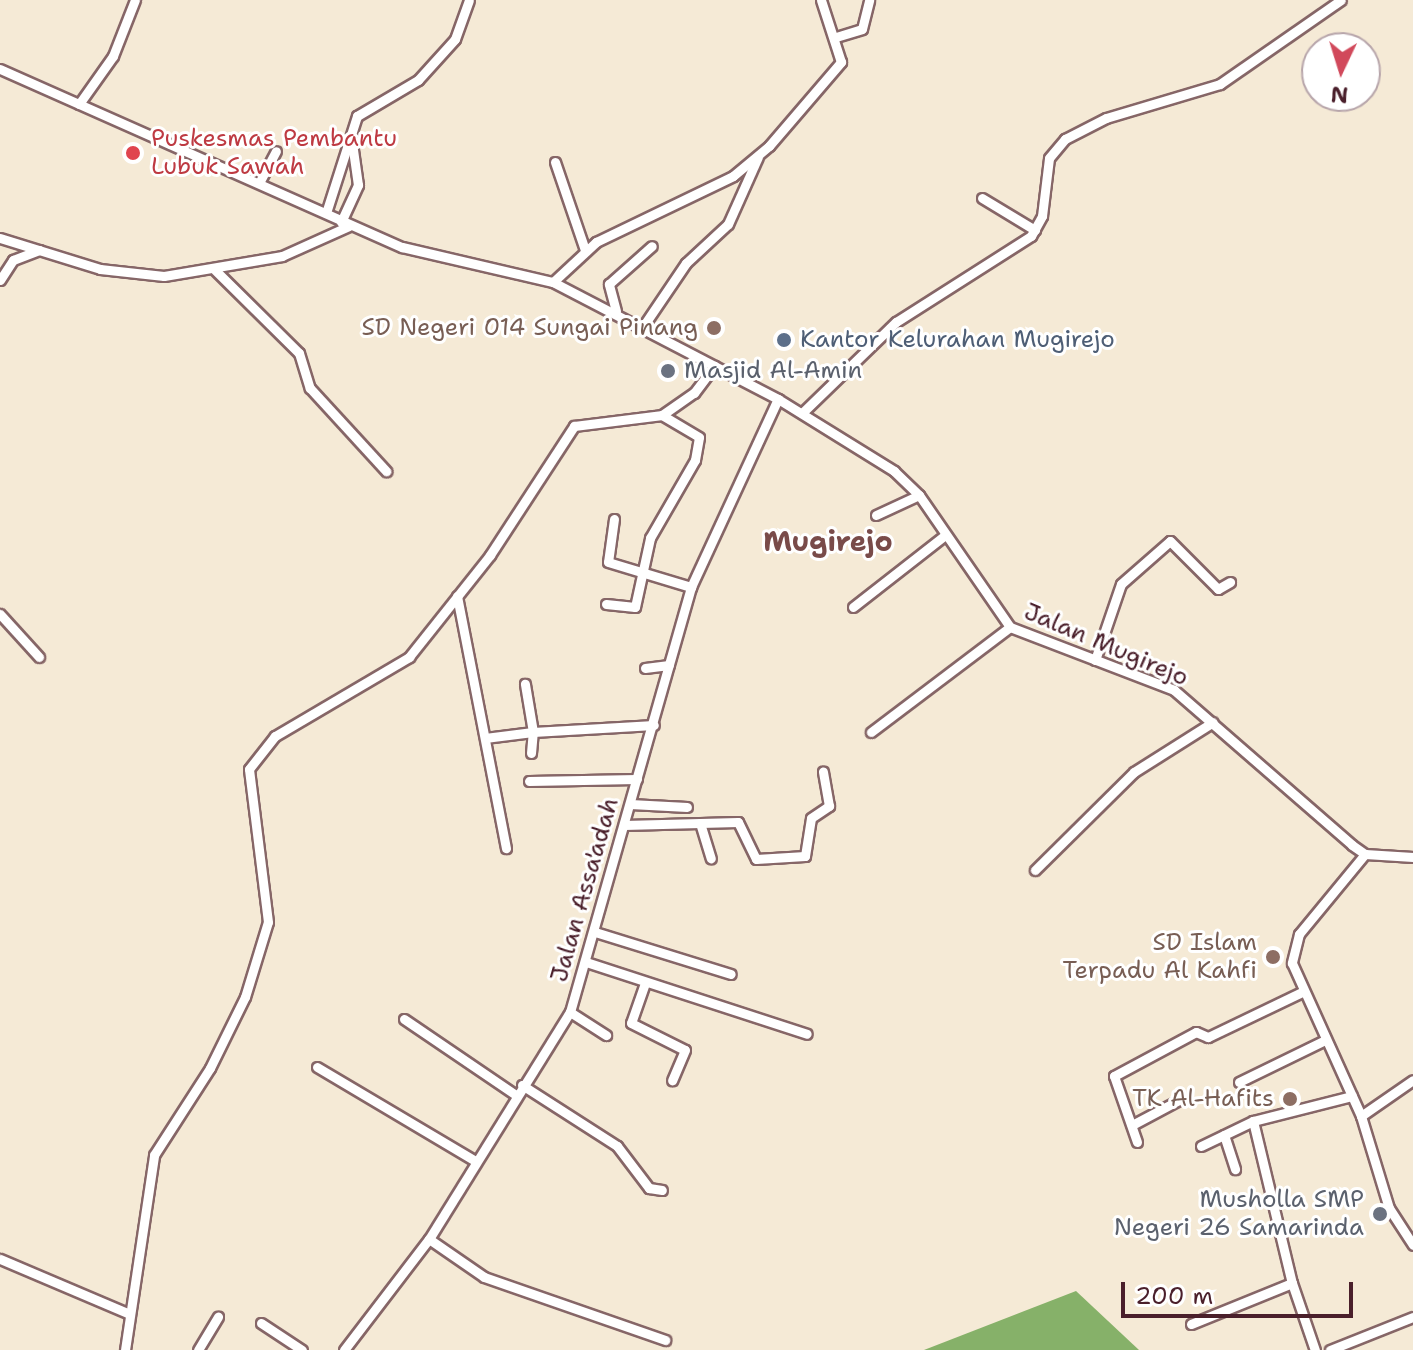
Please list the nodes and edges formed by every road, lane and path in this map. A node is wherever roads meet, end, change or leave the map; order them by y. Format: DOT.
graph roads {
  1 [pos="135,0"];
  2 [pos="469,0"];
  3 [pos="821,0"];
  4 [pos="869,0"];
  5 [pos="1341,0"];
  6 [pos="836,37"];
  7 [pos="0,69"];
  8 [pos="79,104"];
  9 [pos="350,133"];
  10 [pos="276,151"];
  11 [pos="758,157"];
  12 [pos="555,162"];
  13 [pos="259,183"];
  14 [pos="982,198"];
  15 [pos="326,213"];
  16 [pos="345,224"];
  17 [pos="1035,230"];
  18 [pos="0,238"];
  19 [pos="652,246"];
  20 [pos="39,250"];
  21 [pos="585,250"];
  22 [pos="215,270"];
  23 [pos="0,280"];
  24 [pos="553,282"];
  25 [pos="616,311"];
  26 [pos="644,325"];
  27 [pos="714,366"];
  28 [pos="778,399"];
  29 [pos="802,413"];
  30 [pos="662,415"];
  31 [pos="386,471"];
  32 [pos="919,495"];
  33 [pos="876,515"];
  34 [pos="614,519"];
  35 [pos="945,535"];
  36 [pos="641,568"];
  37 [pos="1230,582"];
  38 [pos="691,587"];
  39 [pos="457,596"];
  40 [pos="606,604"];
  41 [pos="853,607"];
  42 [pos="0,614"];
  43 [pos="1010,627"];
  44 [pos="39,657"];
  45 [pos="1095,660"];
  46 [pos="669,665"];
  47 [pos="645,668"];
  48 [pos="525,684"];
  49 [pos="1213,722"];
  50 [pos="654,725"];
  51 [pos="533,732"];
  52 [pos="871,732"];
  53 [pos="485,738"];
  54 [pos="531,753"];
  55 [pos="823,772"];
  56 [pos="637,779"];
  57 [pos="529,781"];
  58 [pos="630,804"];
  59 [pos="687,807"];
  60 [pos="700,823"];
  61 [pos="624,825"];
  62 [pos="506,848"];
  63 [pos="1365,854"];
  64 [pos="1413,857"];
  65 [pos="711,858"];
  66 [pos="1035,870"];
  67 [pos="595,932"];
  68 [pos="586,962"];
  69 [pos="731,974"];
  70 [pos="645,983"];
  71 [pos="1302,992"];
  72 [pos="570,1012"];
  73 [pos="404,1019"];
  74 [pos="807,1034"];
  75 [pos="606,1035"];
  76 [pos="1323,1041"];
  77 [pos="317,1067"];
  78 [pos="672,1080"];
  79 [pos="1413,1080"];
  80 [pos="1239,1082"];
  81 [pos="522,1085"];
  82 [pos="516,1095"];
  83 [pos="1352,1096"];
  84 [pos="1179,1100"];
  85 [pos="1361,1116"];
  86 [pos="1253,1121"];
  87 [pos="1132,1125"];
  88 [pos="1224,1135"];
  89 [pos="1137,1142"];
  90 [pos="1201,1146"];
  91 [pos="475,1161"];
  92 [pos="1235,1169"];
  93 [pos="662,1190"];
  94 [pos="429,1239"];
  95 [pos="1413,1245"];
  96 [pos="0,1259"];
  97 [pos="1292,1283"];
  98 [pos="127,1313"];
  99 [pos="218,1317"];
  100 [pos="1413,1317"];
  101 [pos="261,1323"];
  102 [pos="1191,1324"];
  103 [pos="665,1340"];
  104 [pos="125,1350"];
  105 [pos="198,1350"];
  106 [pos="302,1350"];
  107 [pos="344,1350"];
  108 [pos="1315,1350"];
  109 [pos="1330,1350"];
  1 -- 8 [label="street"];
  2 -- 9 [label="street"];
  3 -- 6 [label="street"];
  4 -- 6 [label="street"];
  5 -- 17 [label="street"];
  6 -- 11 [label="street"];
  7 -- 8 [label="street, Jalan Mugirejo"];
  8 -- 13 [label="street, Jalan Mugirejo"];
  9 -- 15 [label="street"];
  9 -- 16 [label="street"];
  10 -- 13 [label="street"];
  11 -- 21 [label="street"];
  11 -- 26 [label="street"];
  12 -- 21 [label="street"];
  13 -- 15 [label="street, Jalan Mugirejo"];
  14 -- 17 [label="street"];
  15 -- 16 [label="street, Jalan Mugirejo"];
  16 -- 22 [label="street"];
  16 -- 24 [label="street, Jalan Mugirejo"];
  17 -- 29 [label="street"];
  18 -- 20 [label="street"];
  19 -- 25 [label="street"];
  20 -- 22 [label="street"];
  20 -- 23 [label="street"];
  21 -- 24 [label="street"];
  22 -- 31 [label="street"];
  24 -- 25 [label="street, Jalan Mugirejo"];
  25 -- 26 [label="street, Jalan Mugirejo"];
  26 -- 27 [label="street, Jalan Mugirejo"];
  27 -- 28 [label="street, Jalan Mugirejo"];
  27 -- 30 [label="street"];
  28 -- 29 [label="street, Jalan Mugirejo"];
  28 -- 38 [label="street, Jalan Assa'adah"];
  29 -- 32 [label="street, Jalan Mugirejo"];
  30 -- 36 [label="street"];
  30 -- 39 [label="street"];
  32 -- 33 [label="street"];
  32 -- 35 [label="street, Jalan Mugirejo"];
  34 -- 36 [label="street"];
  35 -- 41 [label="street"];
  35 -- 43 [label="street, Jalan Mugirejo"];
  36 -- 38 [label="street"];
  36 -- 40 [label="street"];
  37 -- 45 [label="street"];
  38 -- 46 [label="street, Jalan Assa'adah"];
  39 -- 53 [label="street"];
  39 -- 98 [label="street"];
  42 -- 44 [label="street"];
  43 -- 45 [label="street, Jalan Mugirejo"];
  43 -- 52 [label="street"];
  45 -- 49 [label="street, Jalan Mugirejo"];
  46 -- 47 [label="street"];
  46 -- 50 [label="street, Jalan Assa'adah"];
  48 -- 51 [label="street"];
  49 -- 63 [label="street, Jalan Mugirejo"];
  49 -- 66 [label="street"];
  50 -- 51 [label="street"];
  50 -- 56 [label="street, Jalan Assa'adah"];
  51 -- 53 [label="street"];
  51 -- 54 [label="street"];
  53 -- 62 [label="street"];
  55 -- 60 [label="street"];
  56 -- 57 [label="street"];
  56 -- 58 [label="street, Jalan Assa'adah"];
  58 -- 59 [label="street"];
  58 -- 61 [label="street, Jalan Assa'adah"];
  60 -- 61 [label="street"];
  60 -- 65 [label="street"];
  61 -- 67 [label="street, Jalan Assa'adah"];
  63 -- 64 [label="street"];
  63 -- 71 [label="street"];
  67 -- 68 [label="street, Jalan Assa'adah"];
  67 -- 69 [label="street"];
  68 -- 70 [label="street"];
  68 -- 72 [label="street, Jalan Assa'adah"];
  70 -- 74 [label="street"];
  70 -- 78 [label="street"];
  71 -- 76 [label="street"];
  71 -- 87 [label="street"];
  72 -- 75 [label="street"];
  72 -- 81 [label="street, Jalan Assa'adah"];
  73 -- 82 [label="street"];
  76 -- 80 [label="street"];
  76 -- 83 [label="street"];
  77 -- 91 [label="street"];
  79 -- 85 [label="street"];
  81 -- 82 [label="street, Jalan Assa'adah"];
  81 -- 93 [label="street"];
  82 -- 91 [label="street, Jalan Assa'adah"];
  83 -- 85 [label="street"];
  83 -- 86 [label="street"];
  84 -- 87 [label="street"];
  85 -- 95 [label="street"];
  86 -- 88 [label="street"];
  86 -- 97 [label="street"];
  87 -- 89 [label="street"];
  88 -- 90 [label="street"];
  88 -- 92 [label="street"];
  91 -- 94 [label="street, Jalan Assa'adah"];
  94 -- 103 [label="street"];
  94 -- 107 [label="street, Jalan Assa'adah"];
  96 -- 98 [label="street"];
  97 -- 102 [label="street"];
  97 -- 108 [label="street"];
  98 -- 104 [label="street"];
  99 -- 105 [label="street"];
  100 -- 109 [label="street"];
  101 -- 106 [label="street"];
}
